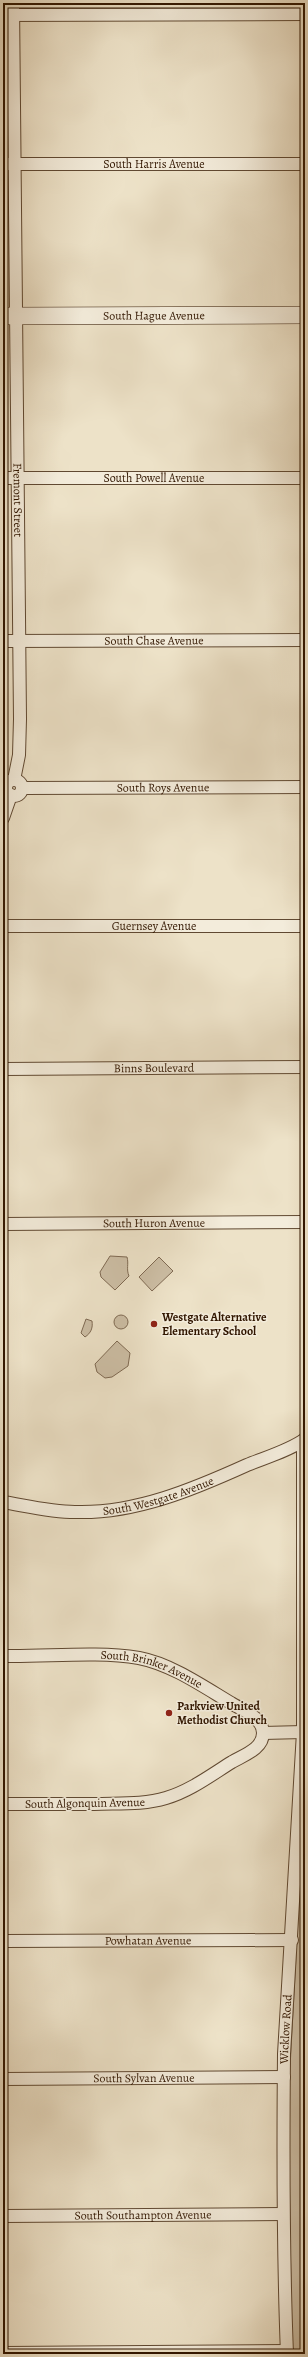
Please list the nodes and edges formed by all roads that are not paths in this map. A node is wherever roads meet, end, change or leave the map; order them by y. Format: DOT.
graph roads {
  1 [pos="10,11"];
  2 [pos="305,14"];
  3 [pos="9,164"];
  4 [pos="305,164"];
  5 [pos="305,315"];
  6 [pos="10,316"];
  7 [pos="3,478"];
  8 [pos="19,478"];
  9 [pos="305,478"];
  10 [pos="305,640"];
  11 [pos="3,641"];
  12 [pos="20,641"];
  13 [pos="305,787"];
  14 [pos="11,788"];
  15 [pos="3,818"];
  16 [pos="3,926"];
  17 [pos="305,926"];
  18 [pos="305,1068"];
  19 [pos="3,1069"];
  20 [pos="305,1222"];
  21 [pos="3,1224"];
  22 [pos="304,1440"];
  23 [pos="3,1502"];
  24 [pos="3,1656"];
  25 [pos="303,1732"];
  26 [pos="263,1733"];
  27 [pos="3,1804"];
  28 [pos="292,1940"];
  29 [pos="3,1942"];
  30 [pos="284,2076"];
  31 [pos="3,2078"];
  32 [pos="284,2214"];
  33 [pos="3,2216"];
  34 [pos="3,2353"];
  35 [pos="287,2353"];
  1 -- 2 [label="street"];
  1 -- 3 [label="street, Fremont Street"];
  3 -- 4 [label="street, South Harris Avenue"];
  3 -- 6 [label="street, Fremont Street"];
  5 -- 6 [label="main road, South Hague Avenue"];
  6 -- 8 [label="street, Fremont Street"];
  7 -- 8 [label="street, South Powell Avenue"];
  8 -- 9 [label="street, South Powell Avenue"];
  8 -- 12 [label="street, Fremont Street"];
  10 -- 12 [label="street, South Chase Avenue"];
  11 -- 12 [label="street, South Chase Avenue"];
  12 -- 14 [label="street, Fremont Street"];
  13 -- 14 [label="street, South Roys Avenue"];
  14 -- 15 [label="street, Fremont Street"];
  16 -- 17 [label="street, Guernsey Avenue"];
  18 -- 19 [label="street, Binns Boulevard"];
  20 -- 21 [label="street, South Huron Avenue"];
  22 -- 23 [label="street, South Westgate Avenue"];
  22 -- 25 [label="street, Wicklow Road"];
  24 -- 26 [label="street, South Brinker Avenue"];
  25 -- 26 [label="street"];
  25 -- 28 [label="street, Wicklow Road"];
  26 -- 27 [label="street, South Algonquin Avenue"];
  28 -- 29 [label="street, Powhatan Avenue"];
  28 -- 30 [label="street, Wicklow Road"];
  30 -- 31 [label="street, South Sylvan Avenue"];
  30 -- 32 [label="street, Wicklow Road"];
  32 -- 33 [label="street, South Southampton Avenue"];
  32 -- 35 [label="street, Wicklow Road"];
  34 -- 35 [label="street"];
}
